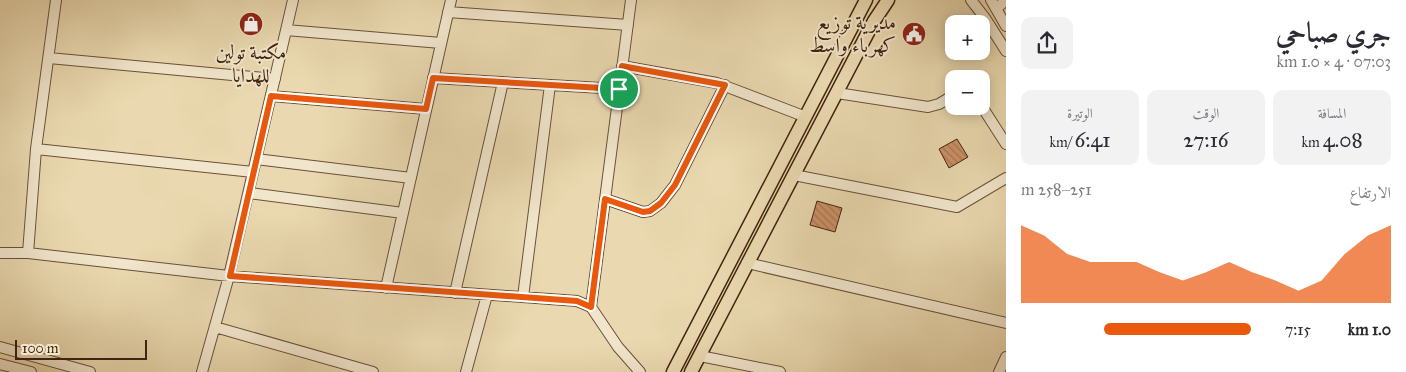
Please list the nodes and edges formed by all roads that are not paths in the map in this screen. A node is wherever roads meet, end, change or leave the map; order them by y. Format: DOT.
graph roads {
  1 [pos="56,0"];
  2 [pos="293,0"];
  3 [pos="451,0"];
  4 [pos="631,0"];
  5 [pos="866,0"];
  6 [pos="888,0"];
  7 [pos="971,0"];
  8 [pos="1006,0"];
  9 [pos="994,4"];
  10 [pos="448,12"];
  11 [pos="628,25"];
  12 [pos="1006,26"];
  13 [pos="286,30"];
  14 [pos="441,43"];
  15 [pos="1006,50"];
  16 [pos="48,58"];
  17 [pos="622,66"];
  18 [pos="275,78"];
  19 [pos="433,78"];
  20 [pos="503,82"];
  21 [pos="550,85"];
  22 [pos="725,85"];
  23 [pos="619,89"];
  24 [pos="838,93"];
  25 [pos="271,96"];
  26 [pos="945,100"];
  27 [pos="426,109"];
  28 [pos="987,115"];
  29 [pos="806,117"];
  30 [pos="1006,144"];
  31 [pos="36,149"];
  32 [pos="256,159"];
  33 [pos="254,172"];
  34 [pos="794,175"];
  35 [pos="411,178"];
  36 [pos="1006,178"];
  37 [pos="249,194"];
  38 [pos="605,199"];
  39 [pos="403,213"];
  40 [pos="754,216"];
  41 [pos="769,223"];
  42 [pos="0,253"];
  43 [pos="28,253"];
  44 [pos="747,263"];
  45 [pos="230,276"];
  46 [pos="386,288"];
  47 [pos="455,292"];
  48 [pos="487,295"];
  49 [pos="523,297"];
  50 [pos="591,307"];
  51 [pos="1006,323"];
  52 [pos="215,327"];
  53 [pos="0,347"];
  54 [pos="700,356"];
  55 [pos="1006,357"];
  56 [pos="0,364"];
  57 [pos="31,372"];
  58 [pos="90,372"];
  59 [pos="202,372"];
  60 [pos="373,372"];
  61 [pos="466,372"];
  62 [pos="640,372"];
  63 [pos="673,372"];
  64 [pos="691,372"];
  65 [pos="780,372"];
  66 [pos="999,372"];
  1 -- 16 [label="street"];
  2 -- 13 [label="street"];
  3 -- 10 [label="street"];
  4 -- 11 [label="street"];
  5 -- 29 [label="main road"];
  6 -- 24 [label="main road"];
  7 -- 15 [label="street"];
  8 -- 9 [label="street"];
  9 -- 12 [label="street"];
  10 -- 11 [label="street"];
  10 -- 14 [label="street"];
  11 -- 17 [label="street"];
  13 -- 14 [label="street"];
  13 -- 18 [label="street"];
  14 -- 19 [label="street"];
  16 -- 18 [label="street"];
  16 -- 31 [label="street"];
  17 -- 22 [label="street"];
  17 -- 23 [label="street"];
  18 -- 25 [label="street"];
  19 -- 20 [label="street"];
  19 -- 27 [label="street"];
  20 -- 21 [label="street"];
  20 -- 47 [label="street"];
  21 -- 23 [label="street"];
  21 -- 49 [label="street"];
  22 -- 29 [label="street"];
  22 -- 38 [label="street"];
  23 -- 38 [label="street"];
  24 -- 26 [label="street"];
  24 -- 34 [label="main road"];
  25 -- 27 [label="street"];
  25 -- 32 [label="street"];
  27 -- 35 [label="street"];
  28 -- 30 [label="street"];
  29 -- 40 [label="main road"];
  31 -- 33 [label="street"];
  31 -- 43 [label="street"];
  32 -- 33 [label="street"];
  32 -- 35 [label="street"];
  33 -- 37 [label="street"];
  34 -- 36 [label="street"];
  34 -- 41 [label="main road"];
  35 -- 39 [label="street"];
  37 -- 39 [label="street"];
  37 -- 45 [label="street"];
  38 -- 50 [label="street"];
  39 -- 46 [label="street"];
  40 -- 41 [label="main road"];
  40 -- 63 [label="main road"];
  41 -- 44 [label="main road"];
  42 -- 43 [label="street"];
  43 -- 45 [label="street"];
  44 -- 51 [label="street"];
  44 -- 54 [label="main road"];
  45 -- 46 [label="street"];
  45 -- 52 [label="street"];
  46 -- 47 [label="street"];
  47 -- 48 [label="street"];
  48 -- 49 [label="street"];
  48 -- 61 [label="street"];
  49 -- 50 [label="street"];
  50 -- 62 [label="street"];
  52 -- 59 [label="street"];
  52 -- 60 [label="street"];
  53 -- 58 [label="street"];
  54 -- 64 [label="main road"];
  54 -- 65 [label="street"];
  55 -- 66 [label="street"];
  56 -- 57 [label="street"];
}
